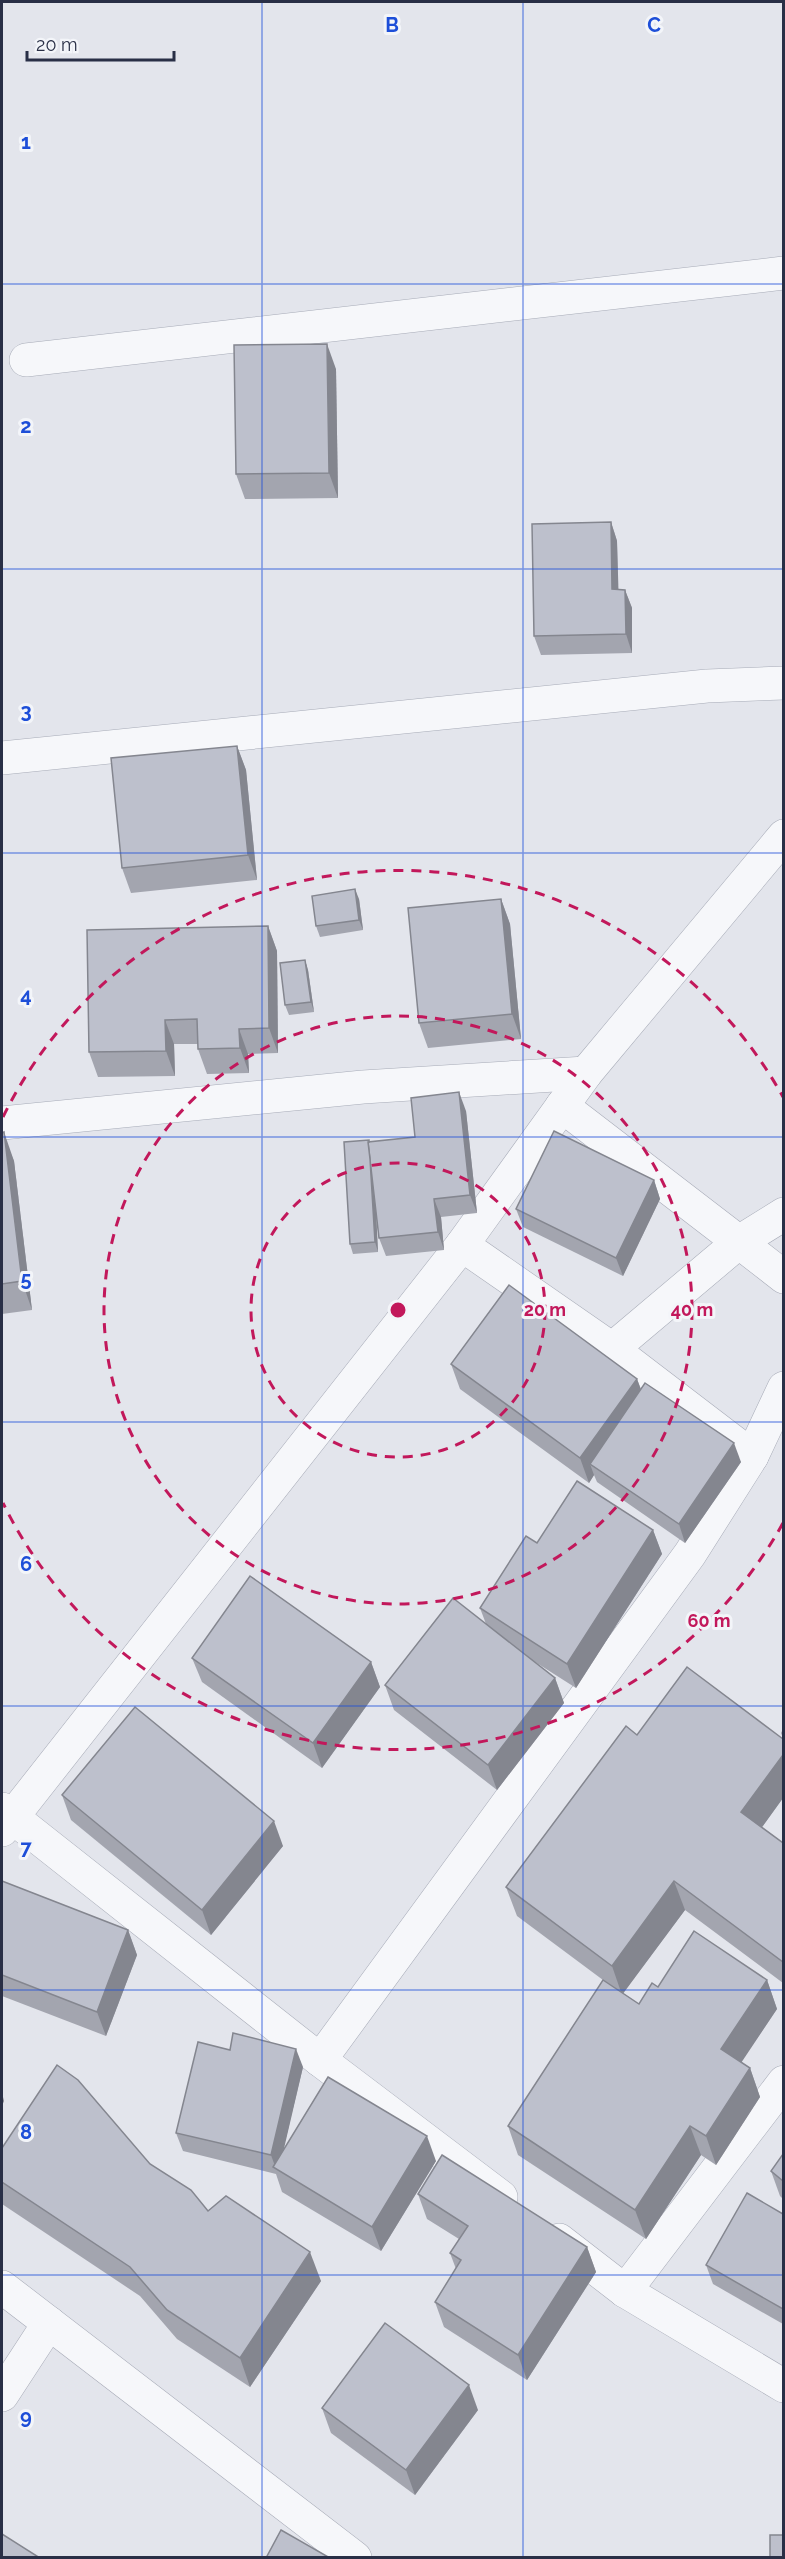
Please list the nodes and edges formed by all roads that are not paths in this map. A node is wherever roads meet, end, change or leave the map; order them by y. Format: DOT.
graph roads {
  1 [pos="783,273"];
  2 [pos="26,360"];
  3 [pos="783,683"];
  4 [pos="2,758"];
  5 [pos="783,836"];
  6 [pos="586,1073"];
  7 [pos="562,1106"];
  8 [pos="2,1123"];
  9 [pos="783,1214"];
  10 [pos="739,1242"];
  11 [pos="462,1245"];
  12 [pos="783,1277"];
  13 [pos="612,1349"];
  14 [pos="783,1388"];
  15 [pos="752,1456"];
  16 [pos="5,1819"];
  17 [pos="320,2060"];
  18 [pos="783,2082"];
  19 [pos="2,2287"];
  20 [pos="625,2290"];
  21 [pos="49,2323"];
  22 [pos="783,2386"];
  23 [pos="2,2395"];
  24 [pos="355,2558"];
  1 -- 2 [label="street"];
  3 -- 4 [label="street"];
  5 -- 6 [label="street"];
  6 -- 7 [label="street"];
  6 -- 8 [label="street"];
  7 -- 10 [label="street"];
  7 -- 11 [label="street"];
  9 -- 10 [label="street"];
  10 -- 12 [label="street"];
  10 -- 13 [label="street"];
  11 -- 13 [label="street"];
  11 -- 16 [label="street"];
  13 -- 15 [label="street"];
  14 -- 15 [label="street"];
  15 -- 17 [label="street"];
  16 -- 17 [label="street"];
  17 -- 20 [label="street"];
  18 -- 20 [label="street"];
  19 -- 21 [label="street"];
  20 -- 22 [label="street"];
  21 -- 23 [label="street"];
  21 -- 24 [label="street"];
}
